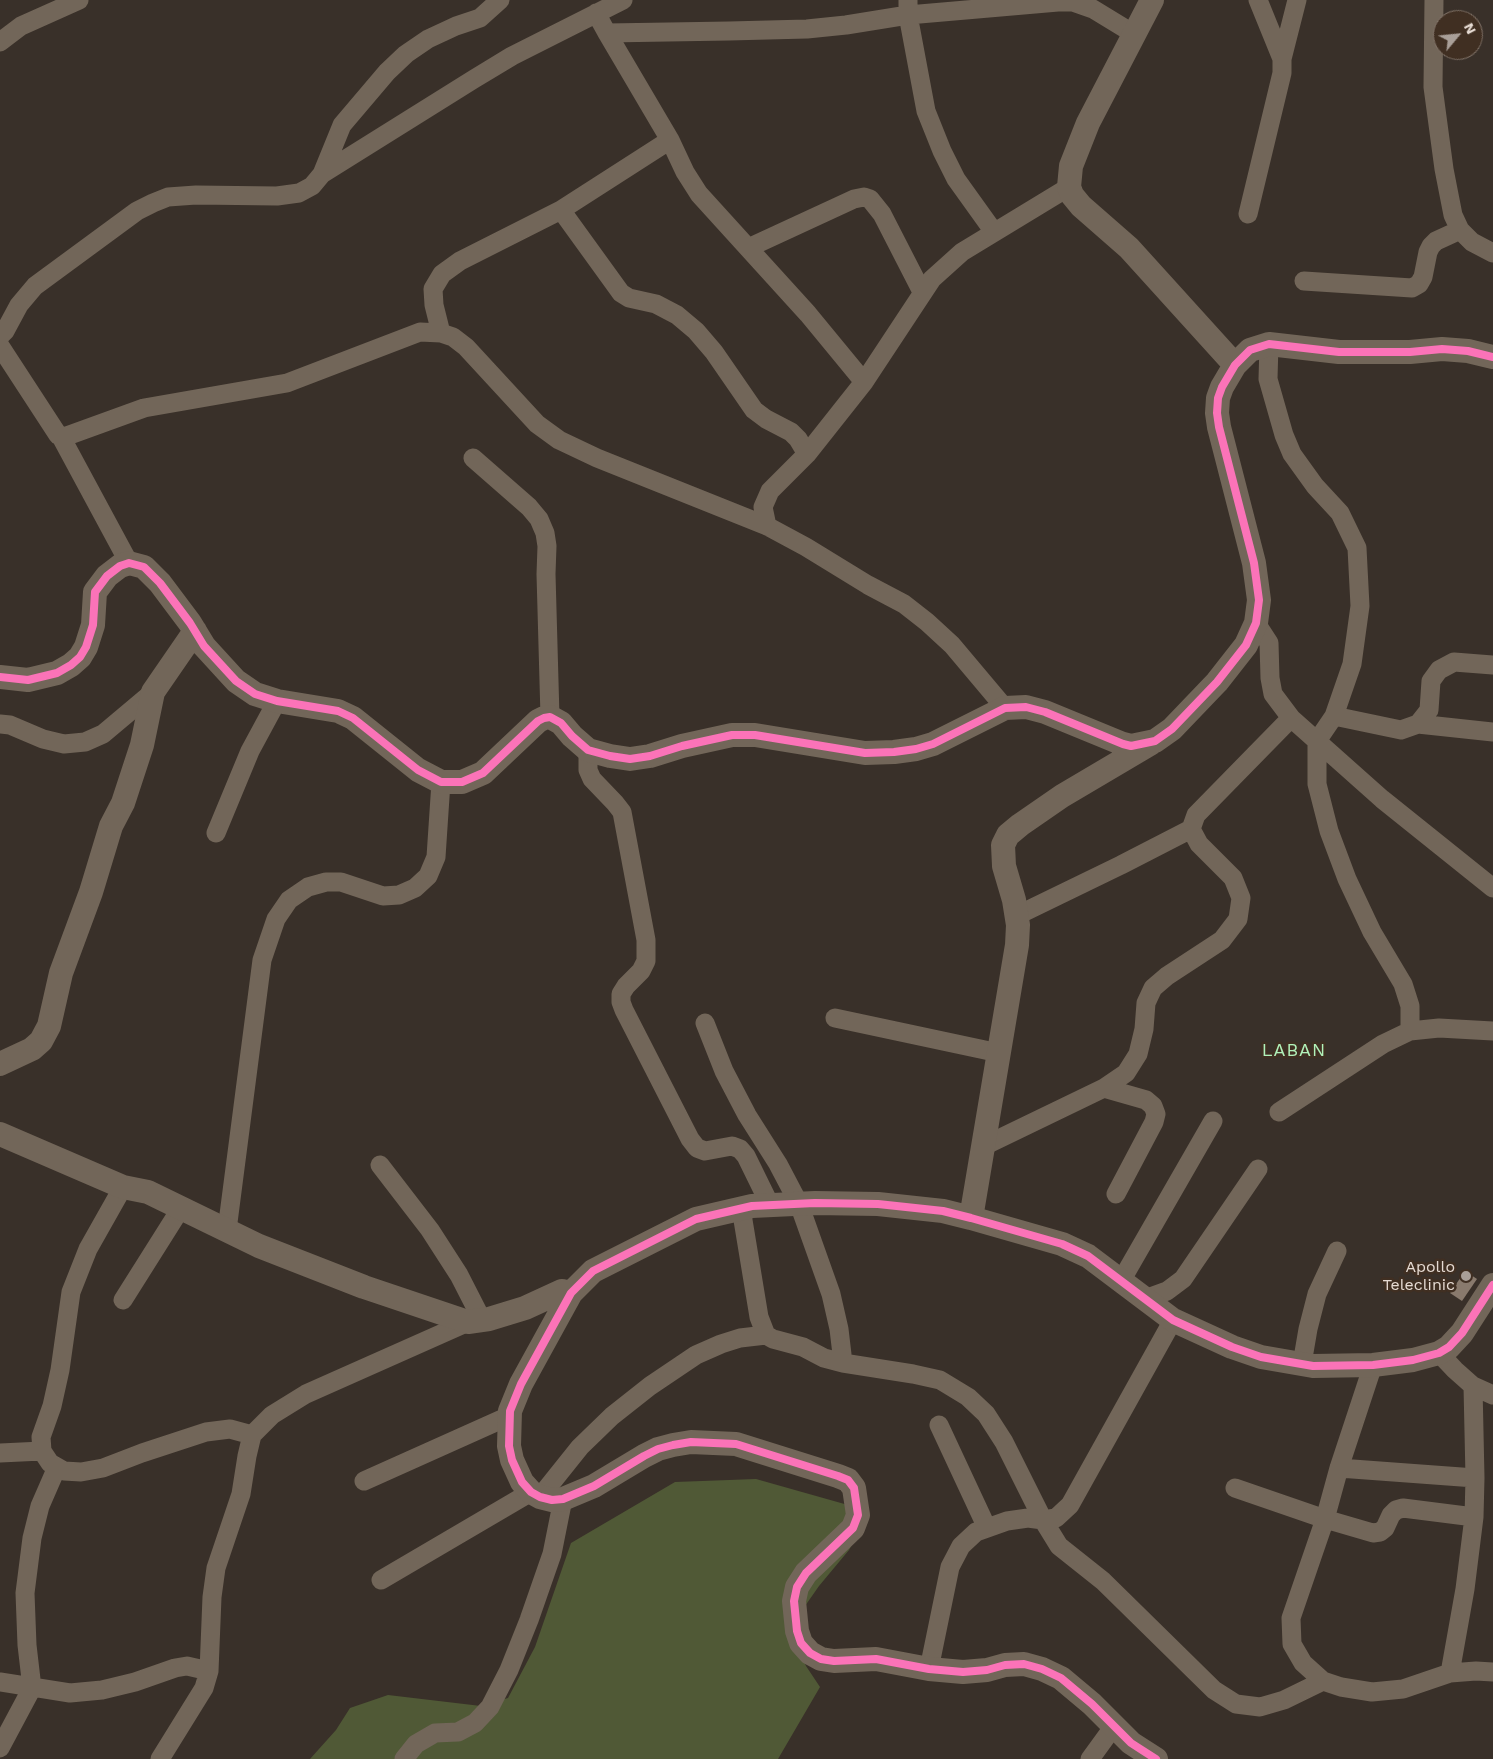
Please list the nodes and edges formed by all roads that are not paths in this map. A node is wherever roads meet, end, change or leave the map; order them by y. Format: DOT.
graph roads {
  1 [pos="79,0"];
  2 [pos="500,0"];
  3 [pos="623,0"];
  4 [pos="1152,0"];
  5 [pos="1258,0"];
  6 [pos="1297,0"];
  7 [pos="1434,0"];
  8 [pos="908,7"];
  9 [pos="596,13"];
  10 [pos="607,33"];
  11 [pos="1134,34"];
  12 [pos="0,42"];
  13 [pos="1282,59"];
  14 [pos="670,140"];
  15 [pos="322,174"];
  16 [pos="1069,187"];
  17 [pos="561,210"];
  18 [pos="1248,214"];
  19 [pos="1460,230"];
  20 [pos="994,232"];
  21 [pos="748,248"];
  22 [pos="1493,253"];
  23 [pos="1304,281"];
  24 [pos="922,292"];
  25 [pos="441,333"];
  26 [pos="0,336"];
  27 [pos="1269,344"];
  28 [pos="2,352"];
  29 [pos="1493,357"];
  30 [pos="1235,365"];
  31 [pos="864,382"];
  32 [pos="60,435"];
  33 [pos="807,454"];
  34 [pos="473,458"];
  35 [pos="767,526"];
  36 [pos="129,563"];
  37 [pos="1256,623"];
  38 [pos="195,631"];
  39 [pos="1493,666"];
  40 [pos="0,677"];
  41 [pos="153,692"];
  42 [pos="277,701"];
  43 [pos="1005,708"];
  44 [pos="1334,716"];
  45 [pos="550,718"];
  46 [pos="1291,718"];
  47 [pos="0,724"];
  48 [pos="1418,724"];
  49 [pos="1493,732"];
  50 [pos="1155,741"];
  51 [pos="1317,741"];
  52 [pos="588,750"];
  53 [pos="441,782"];
  54 [pos="1191,829"];
  55 [pos="216,833"];
  56 [pos="1493,888"];
  57 [pos="1016,916"];
  58 [pos="835,1018"];
  59 [pos="705,1023"];
  60 [pos="1410,1031"];
  61 [pos="1493,1031"];
  62 [pos="999,1054"];
  63 [pos="0,1064"];
  64 [pos="1104,1088"];
  65 [pos="1279,1112"];
  66 [pos="1212,1121"];
  67 [pos="0,1134"];
  68 [pos="984,1146"];
  69 [pos="380,1165"];
  70 [pos="1258,1169"];
  71 [pos="123,1187"];
  72 [pos="1116,1194"];
  73 [pos="799,1204"];
  74 [pos="770,1205"];
  75 [pos="181,1208"];
  76 [pos="742,1208"];
  77 [pos="971,1218"];
  78 [pos="227,1230"];
  79 [pos="1337,1251"];
  80 [pos="1121,1280"];
  81 [pos="1493,1285"];
  82 [pos="571,1293"];
  83 [pos="1145,1299"];
  84 [pos="123,1300"];
  85 [pos="1173,1320"];
  86 [pos="475,1321"];
  87 [pos="766,1335"];
  88 [pos="1439,1353"];
  89 [pos="843,1363"];
  90 [pos="1302,1364"];
  91 [pos="1374,1365"];
  92 [pos="1473,1386"];
  93 [pos="1493,1395"];
  94 [pos="509,1416"];
  95 [pos="939,1425"];
  96 [pos="252,1435"];
  97 [pos="42,1451"];
  98 [pos="0,1453"];
  99 [pos="57,1467"];
  100 [pos="1339,1468"];
  101 [pos="1476,1478"];
  102 [pos="364,1481"];
  103 [pos="1235,1488"];
  104 [pos="535,1495"];
  105 [pos="564,1499"];
  106 [pos="1474,1517"];
  107 [pos="1325,1519"];
  108 [pos="1043,1520"];
  109 [pos="987,1528"];
  110 [pos="382,1580"];
  111 [pos="929,1669"];
  112 [pos="209,1672"];
  113 [pos="1493,1672"];
  114 [pos="1450,1673"];
  115 [pos="1323,1681"];
  116 [pos="0,1682"];
  117 [pos="32,1688"];
  118 [pos="1114,1726"];
  119 [pos="0,1748"];
  120 [pos="160,1759"];
  121 [pos="404,1759"];
  122 [pos="1090,1759"];
  123 [pos="1156,1759"];
  1 -- 12 [label="street"];
  2 -- 15 [label="street"];
  3 -- 9 [label="street"];
  4 -- 11 [label="street"];
  5 -- 13 [label="street"];
  6 -- 13 [label="street"];
  7 -- 19 [label="street"];
  8 -- 10 [label="street"];
  8 -- 11 [label="street"];
  8 -- 20 [label="street"];
  9 -- 10 [label="street"];
  9 -- 15 [label="street"];
  10 -- 14 [label="street"];
  11 -- 16 [label="street"];
  13 -- 18 [label="street"];
  14 -- 17 [label="street"];
  14 -- 21 [label="street"];
  15 -- 26 [label="street"];
  16 -- 20 [label="street"];
  16 -- 30 [label="street"];
  17 -- 25 [label="street"];
  17 -- 33 [label="street"];
  19 -- 22 [label="street"];
  19 -- 23 [label="street"];
  20 -- 24 [label="street"];
  21 -- 24 [label="street"];
  21 -- 31 [label="street"];
  24 -- 31 [label="street"];
  25 -- 32 [label="street"];
  25 -- 35 [label="street"];
  27 -- 29 [label="street"];
  27 -- 30 [label="street"];
  27 -- 44 [label="street"];
  28 -- 32 [label="street"];
  30 -- 37 [label="street"];
  31 -- 33 [label="street"];
  32 -- 36 [label="street"];
  33 -- 35 [label="street"];
  34 -- 45 [label="street"];
  35 -- 43 [label="street"];
  36 -- 38 [label="street"];
  36 -- 40 [label="street"];
  37 -- 46 [label="street"];
  37 -- 50 [label="street"];
  38 -- 41 [label="street"];
  38 -- 42 [label="street"];
  39 -- 48 [label="street"];
  41 -- 47 [label="street"];
  41 -- 63 [label="street"];
  42 -- 53 [label="street"];
  42 -- 55 [label="street"];
  43 -- 50 [label="street"];
  43 -- 52 [label="street"];
  44 -- 48 [label="street"];
  44 -- 51 [label="street"];
  45 -- 52 [label="street"];
  45 -- 53 [label="street"];
  46 -- 51 [label="street"];
  46 -- 54 [label="street"];
  48 -- 49 [label="street"];
  50 -- 57 [label="street"];
  51 -- 56 [label="street"];
  51 -- 60 [label="street"];
  52 -- 74 [label="street"];
  53 -- 78 [label="street"];
  54 -- 57 [label="street"];
  54 -- 64 [label="street"];
  57 -- 62 [label="street"];
  58 -- 62 [label="street"];
  59 -- 73 [label="street"];
  60 -- 61 [label="street"];
  60 -- 65 [label="street"];
  62 -- 68 [label="street"];
  64 -- 68 [label="street"];
  64 -- 72 [label="street"];
  66 -- 80 [label="street"];
  67 -- 71 [label="street"];
  68 -- 77 [label="street"];
  69 -- 86 [label="street"];
  70 -- 83 [label="street"];
  71 -- 75 [label="street"];
  71 -- 97 [label="street"];
  73 -- 74 [label="street"];
  73 -- 77 [label="street"];
  73 -- 89 [label="street"];
  74 -- 76 [label="street"];
  75 -- 78 [label="street"];
  75 -- 84 [label="street"];
  76 -- 82 [label="street"];
  76 -- 87 [label="street"];
  77 -- 80 [label="street"];
  78 -- 86 [label="street"];
  79 -- 90 [label="street"];
  80 -- 83 [label="street"];
  81 -- 88 [label="street"];
  82 -- 86 [label="street"];
  82 -- 94 [label="street"];
  83 -- 85 [label="street"];
  85 -- 90 [label="street"];
  85 -- 108 [label="street"];
  86 -- 96 [label="street"];
  87 -- 89 [label="street"];
  87 -- 104 [label="street"];
  88 -- 91 [label="street"];
  88 -- 92 [label="street"];
  89 -- 108 [label="street"];
  90 -- 91 [label="street"];
  91 -- 100 [label="street"];
  92 -- 93 [label="street"];
  92 -- 101 [label="street"];
  94 -- 102 [label="street"];
  94 -- 104 [label="street"];
  95 -- 109 [label="street"];
  96 -- 99 [label="street"];
  96 -- 112 [label="street"];
  97 -- 98 [label="street"];
  97 -- 99 [label="street"];
  99 -- 117 [label="street"];
  100 -- 101 [label="street"];
  100 -- 107 [label="street"];
  101 -- 106 [label="street"];
  103 -- 107 [label="street"];
  104 -- 105 [label="street"];
  104 -- 110 [label="street"];
  105 -- 111 [label="street"];
  105 -- 121 [label="street"];
  106 -- 107 [label="street"];
  106 -- 114 [label="street"];
  107 -- 115 [label="street"];
  108 -- 109 [label="street"];
  108 -- 115 [label="street"];
  109 -- 111 [label="street"];
  111 -- 118 [label="street"];
  112 -- 117 [label="street"];
  112 -- 120 [label="street"];
  113 -- 114 [label="street"];
  114 -- 115 [label="street"];
  116 -- 117 [label="street"];
  117 -- 119 [label="street"];
  118 -- 122 [label="street"];
  118 -- 123 [label="street"];
}
